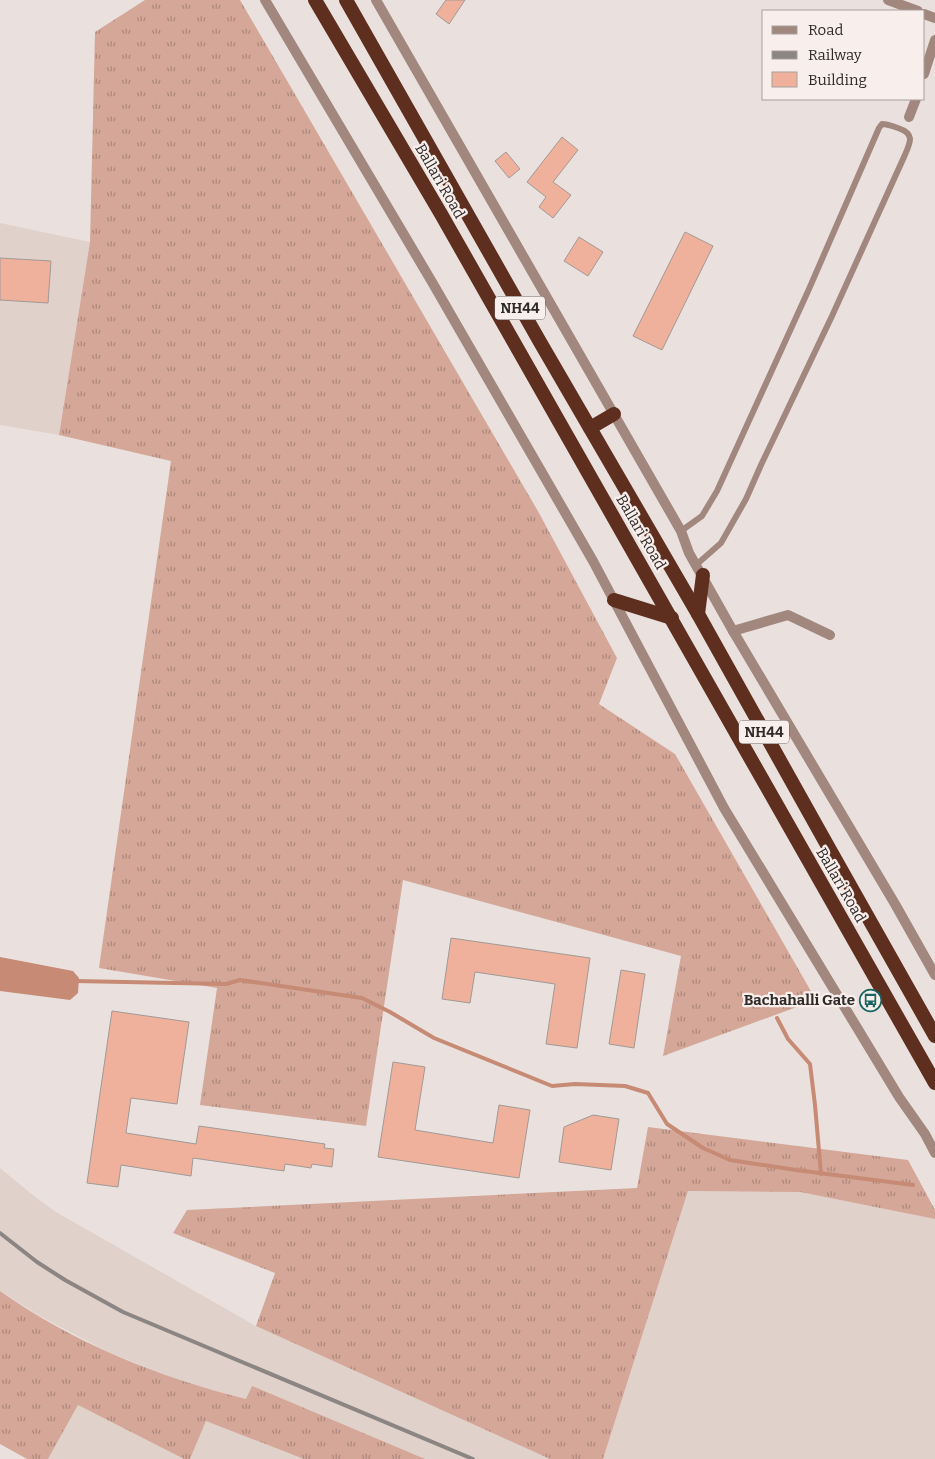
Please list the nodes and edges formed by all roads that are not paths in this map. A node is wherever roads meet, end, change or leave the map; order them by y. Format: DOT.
graph roads {
  1 [pos="265,0"];
  2 [pos="316,0"];
  3 [pos="346,0"];
  4 [pos="376,0"];
  5 [pos="890,0"];
  6 [pos="915,10"];
  7 [pos="935,40"];
  8 [pos="925,71"];
  9 [pos="916,100"];
  10 [pos="909,118"];
  11 [pos="614,414"];
  12 [pos="590,428"];
  13 [pos="681,531"];
  14 [pos="700,570"];
  15 [pos="614,600"];
  16 [pos="698,614"];
  17 [pos="672,618"];
  18 [pos="733,631"];
  19 [pos="830,635"];
  20 [pos="935,975"];
  21 [pos="935,1036"];
  22 [pos="935,1083"];
  23 [pos="935,1153"];
  1 -- 15 [label="street"];
  2 -- 17 [label="highway, Ballari Road / NH44"];
  3 -- 12 [label="highway, Ballari Road / NH44"];
  4 -- 11 [label="street"];
  5 -- 6 [label="street"];
  7 -- 8 [label="street"];
  9 -- 10 [label="street"];
  11 -- 12 [label="highway"];
  11 -- 13 [label="street"];
  12 -- 16 [label="highway, Ballari Road / NH44"];
  13 -- 14 [label="street"];
  13 -- 14 [label="lane"];
  14 -- 16 [label="highway"];
  14 -- 18 [label="street"];
  15 -- 17 [label="highway"];
  15 -- 23 [label="street"];
  16 -- 21 [label="highway, Ballari Road / NH44"];
  17 -- 22 [label="highway, Ballari Road / NH44"];
  18 -- 19 [label="street"];
  18 -- 20 [label="street"];
}
